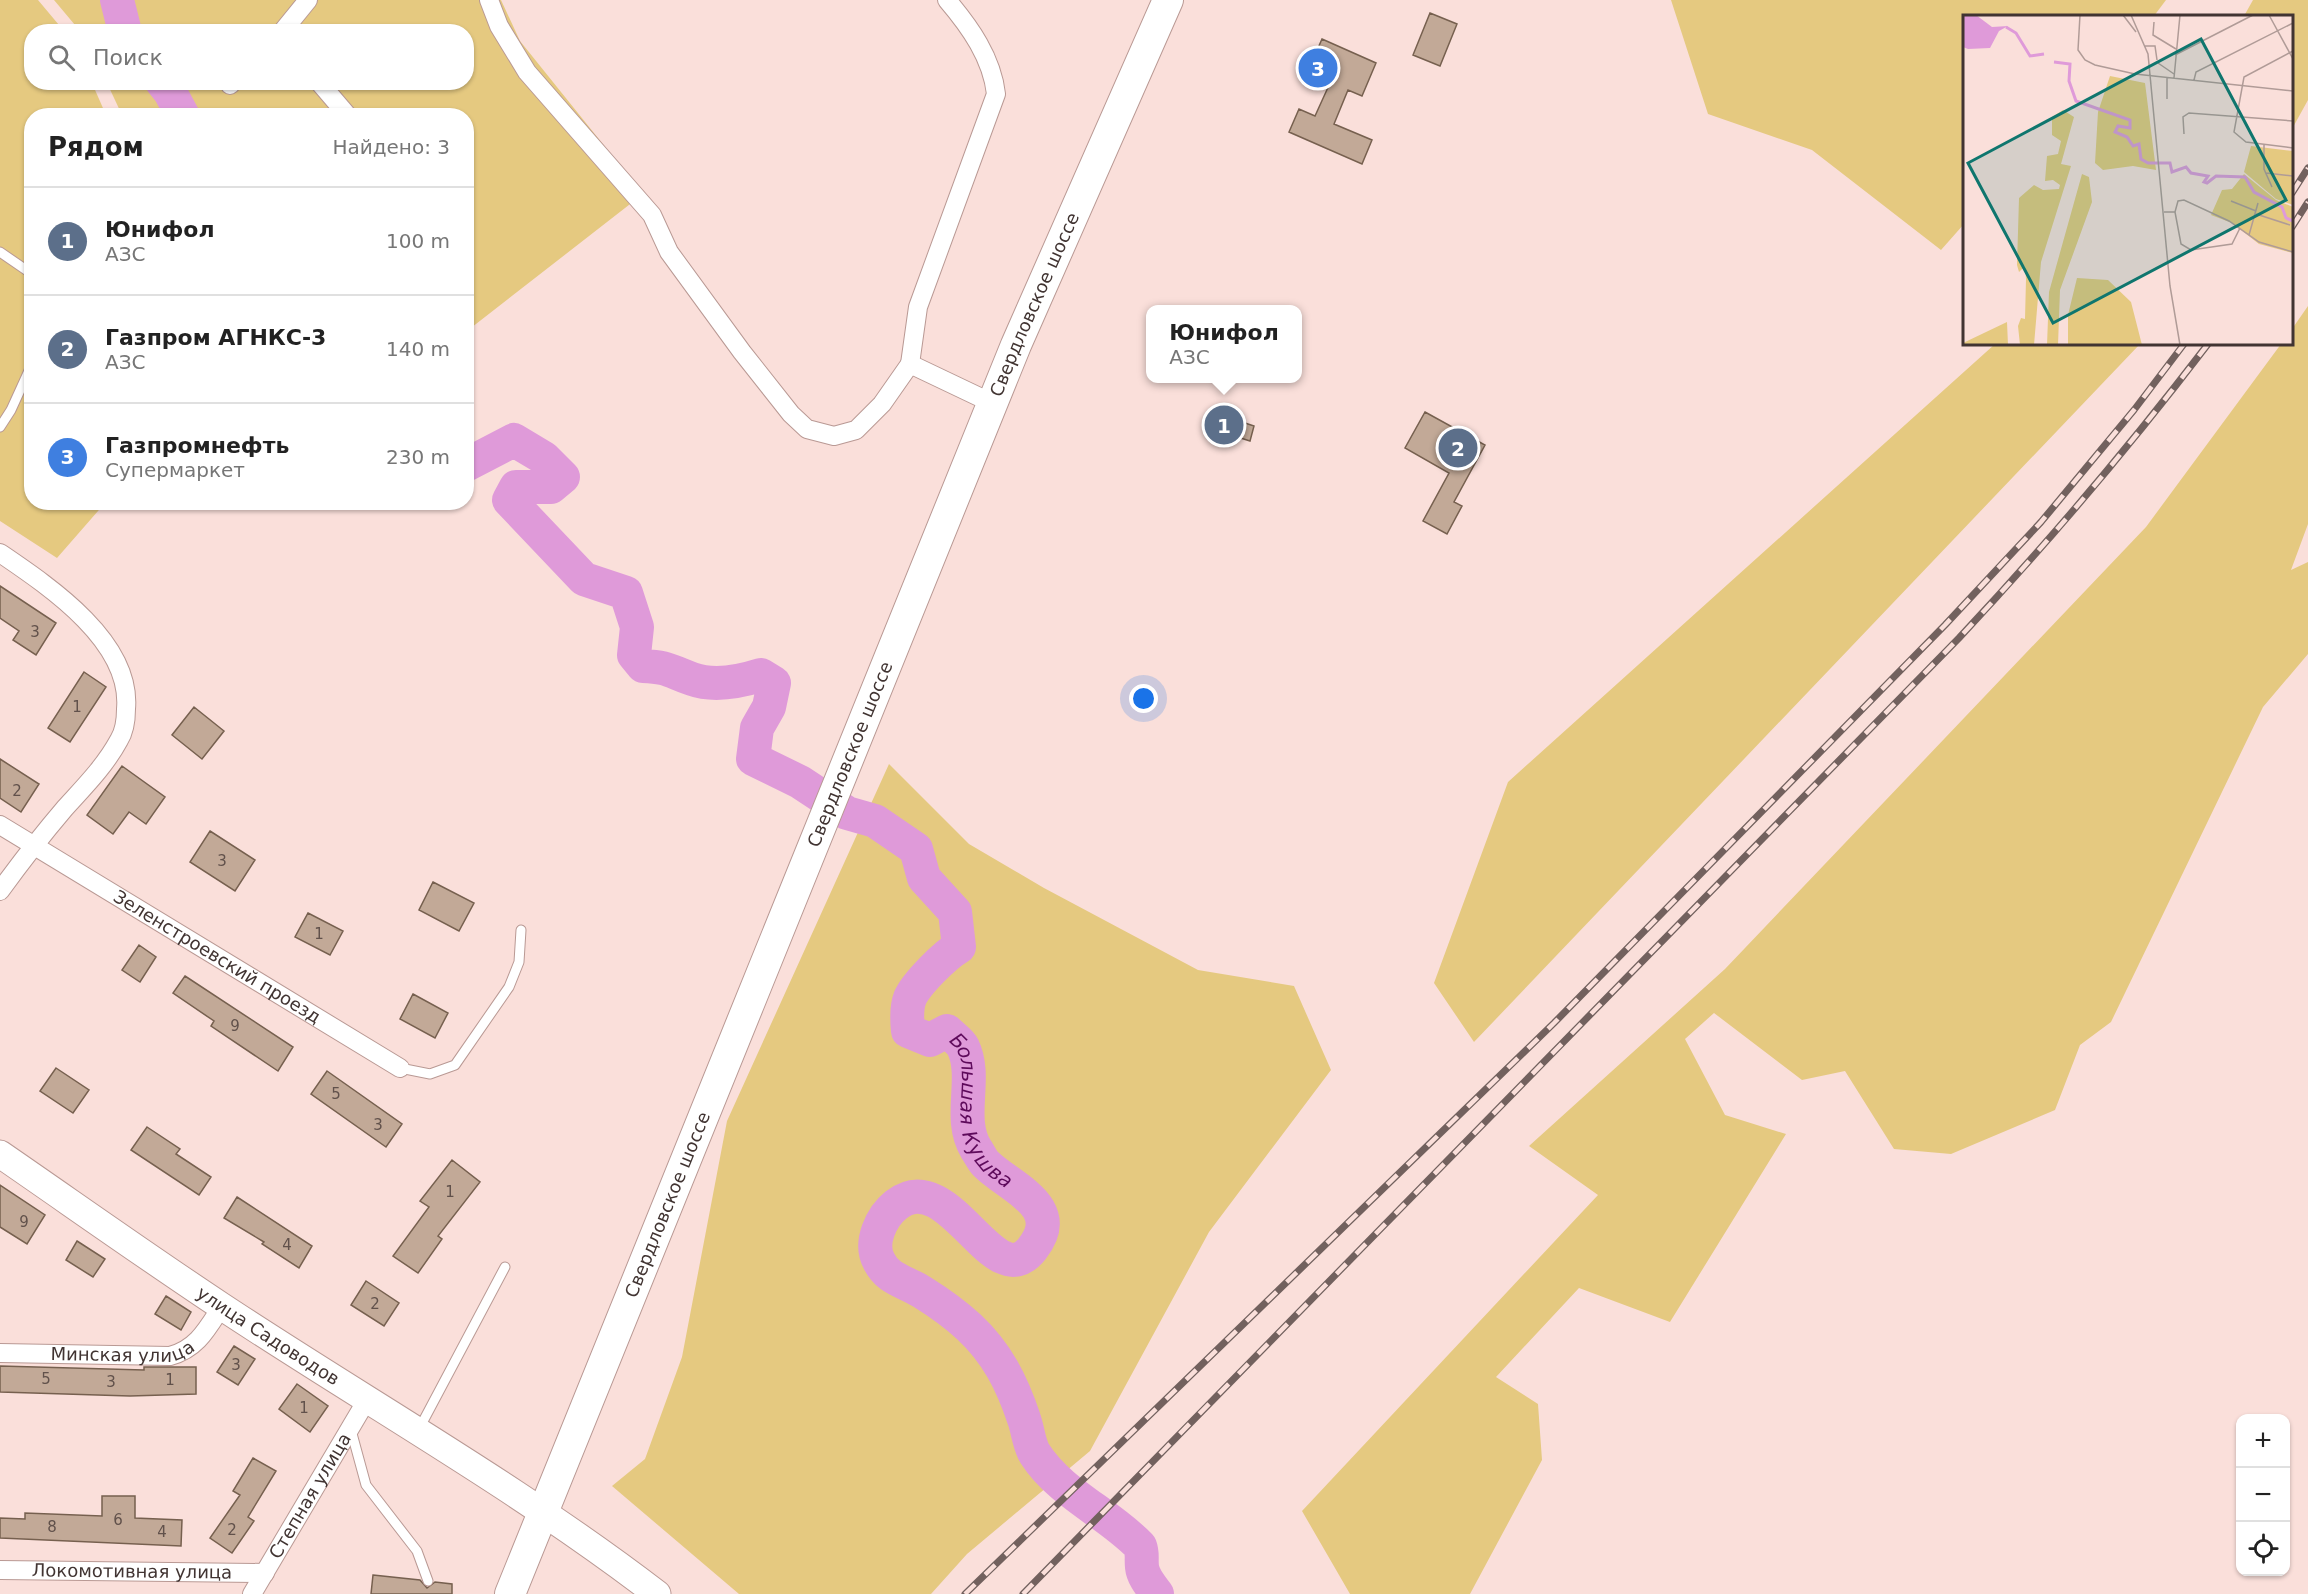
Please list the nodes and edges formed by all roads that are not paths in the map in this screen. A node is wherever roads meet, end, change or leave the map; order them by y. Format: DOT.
graph roads {
  1 [pos="489,0"];
  2 [pos="947,0"];
  3 [pos="1168,0"];
  4 [pos="298,4"];
  5 [pos="287,24"];
  6 [pos="326,90"];
  7 [pos="341,108"];
  8 [pos="0,252"];
  9 [pos="24,268"];
  10 [pos="910,364"];
  11 [pos="24,382"];
  12 [pos="994,404"];
  13 [pos="0,427"];
  14 [pos="0,553"];
  15 [pos="0,825"];
  16 [pos="33,846"];
  17 [pos="0,891"];
  18 [pos="521,930"];
  19 [pos="400,1068"];
  20 [pos="0,1155"];
  21 [pos="505,1267"];
  22 [pos="222,1306"];
  23 [pos="0,1353"];
  24 [pos="368,1398"];
  25 [pos="351,1428"];
  26 [pos="418,1431"];
  27 [pos="542,1512"];
  28 [pos="0,1569"];
  29 [pos="265,1573"];
  30 [pos="428,1581"];
  31 [pos="252,1594"];
  32 [pos="510,1594"];
  33 [pos="657,1594"];
  1 -- 10 [label="street"];
  2 -- 10 [label="street"];
  3 -- 12 [label="main road, Свердловское шоссе"];
  4 -- 5 [label="street"];
  6 -- 7 [label="street"];
  8 -- 9 [label="lane"];
  10 -- 12 [label="street"];
  11 -- 13 [label="lane"];
  12 -- 27 [label="main road, Свердловское шоссе"];
  14 -- 16 [label="street"];
  15 -- 16 [label="street, Зеленстроевский проезд"];
  16 -- 17 [label="street"];
  16 -- 19 [label="street, Зеленстроевский проезд"];
  18 -- 19 [label="lane"];
  20 -- 22 [label="main road, улица Садоводов"];
  21 -- 26 [label="lane"];
  22 -- 23 [label="street, Минская улица"];
  22 -- 24 [label="main road, улица Садоводов"];
  24 -- 25 [label="street, Степная улица"];
  24 -- 26 [label="main road, улица Садоводов"];
  25 -- 29 [label="street, Степная улица"];
  25 -- 30 [label="lane"];
  26 -- 27 [label="main road, улица Садоводов"];
  27 -- 32 [label="main road, Свердловское шоссе"];
  27 -- 33 [label="main road, улица Садоводов"];
  28 -- 29 [label="street, Локомотивная улица"];
  29 -- 31 [label="street, Степная улица"];
}
